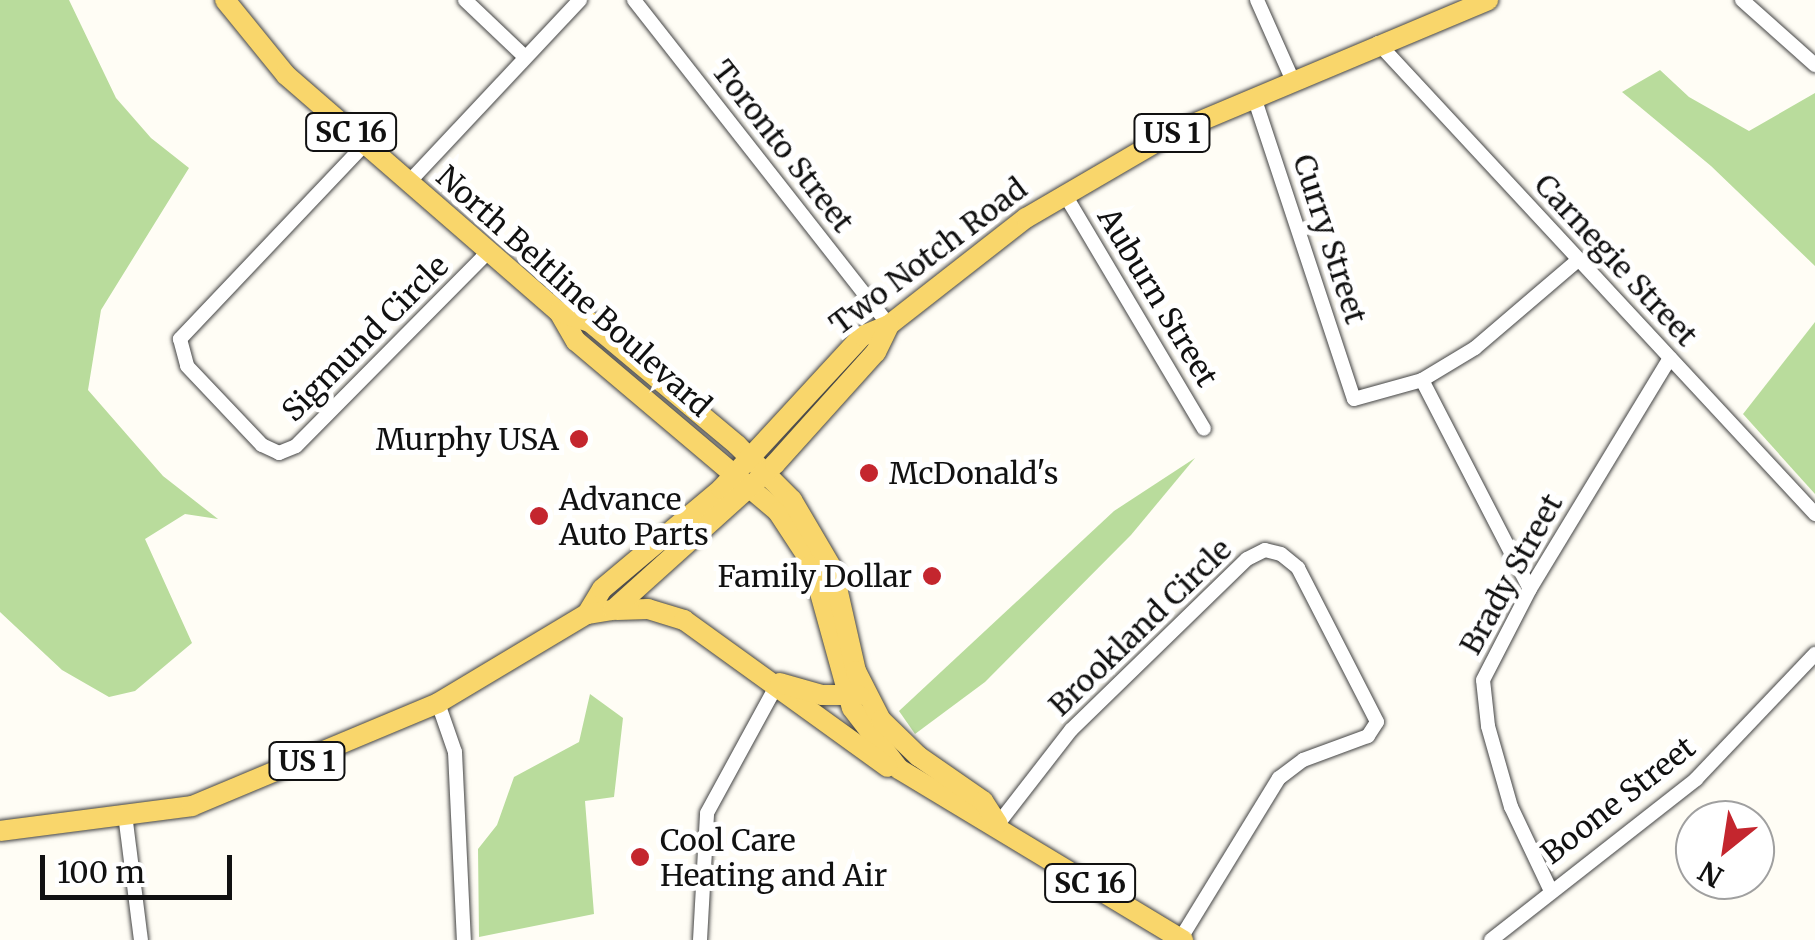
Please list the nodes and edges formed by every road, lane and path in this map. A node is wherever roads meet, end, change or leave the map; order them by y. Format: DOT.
graph roads {
  1 [pos="225,0"];
  2 [pos="465,0"];
  3 [pos="580,0"];
  4 [pos="634,0"];
  5 [pos="1257,0"];
  6 [pos="1488,0"];
  7 [pos="1742,0"];
  8 [pos="1378,44"];
  9 [pos="524,56"];
  10 [pos="1815,65"];
  11 [pos="1293,81"];
  12 [pos="1254,98"];
  13 [pos="365,144"];
  14 [pos="409,182"];
  15 [pos="1064,192"];
  16 [pos="490,250"];
  17 [pos="1577,260"];
  18 [pos="559,312"];
  19 [pos="889,325"];
  20 [pos="1670,358"];
  21 [pos="1422,380"];
  22 [pos="1204,429"];
  23 [pos="744,451"];
  24 [pos="751,480"];
  25 [pos="1815,514"];
  26 [pos="650,583"];
  27 [pos="1530,589"];
  28 [pos="613,610"];
  29 [pos="587,614"];
  30 [pos="684,620"];
  31 [pos="1815,654"];
  32 [pos="778,683"];
  33 [pos="856,695"];
  34 [pos="438,703"];
  35 [pos="912,780"];
  36 [pos="124,814"];
  37 [pos="998,824"];
  38 [pos="0,831"];
  39 [pos="1550,889"];
  40 [pos="1182,939"];
  41 [pos="141,940"];
  42 [pos="464,940"];
  43 [pos="700,940"];
  44 [pos="1491,940"];
  1 -- 13 [label="main road, North Beltline Boulevard / SC 16"];
  2 -- 9 [label="street"];
  3 -- 9 [label="street"];
  4 -- 19 [label="street, Toronto Street"];
  5 -- 11 [label="street"];
  6 -- 8 [label="main road, Two Notch Road / US 1"];
  7 -- 10 [label="street"];
  8 -- 11 [label="main road, Two Notch Road / US 1"];
  8 -- 17 [label="street, Carnegie Street"];
  9 -- 14 [label="street"];
  11 -- 12 [label="main road, Two Notch Road / US 1"];
  12 -- 15 [label="main road, Two Notch Road / US 1"];
  12 -- 21 [label="street, Curry Street"];
  13 -- 14 [label="main road, North Beltline Boulevard / SC 16"];
  13 -- 16 [label="street, Sigmund Circle"];
  14 -- 16 [label="main road, North Beltline Boulevard / SC 16"];
  15 -- 19 [label="main road, Two Notch Road / US 1"];
  15 -- 22 [label="street, Auburn Street"];
  16 -- 18 [label="main road, North Beltline Boulevard / SC 16"];
  17 -- 20 [label="street, Carnegie Street"];
  17 -- 21 [label="street"];
  18 -- 23 [label="main road"];
  18 -- 24 [label="main road, North Beltline Boulevard / SC 16"];
  19 -- 23 [label="main road, Two Notch Road / US 1"];
  19 -- 24 [label="main road"];
  20 -- 25 [label="street, Carnegie Street"];
  20 -- 27 [label="street, Brady Street"];
  21 -- 27 [label="street"];
  23 -- 24 [label="main road"];
  24 -- 26 [label="main road, US 1"];
  24 -- 29 [label="main road"];
  24 -- 33 [label="main road"];
  26 -- 28 [label="main road, US 1"];
  26 -- 30 [label="main road"];
  27 -- 39 [label="street, Brady Street"];
  28 -- 29 [label="main road, US 1"];
  28 -- 30 [label="main road"];
  29 -- 34 [label="main road, US 1"];
  30 -- 32 [label="main road"];
  31 -- 39 [label="street, Boone Street"];
  32 -- 33 [label="main road"];
  32 -- 35 [label="main road"];
  32 -- 43 [label="street"];
  33 -- 35 [label="main road"];
  33 -- 37 [label="main road"];
  34 -- 36 [label="main road, US 1"];
  34 -- 42 [label="street"];
  35 -- 37 [label="main road"];
  36 -- 38 [label="main road, US 1"];
  36 -- 41 [label="street"];
  37 -- 40 [label="main road, SC 16"];
  37 -- 40 [label="street, Brookland Circle"];
  39 -- 44 [label="street, Boone Street"];
}
